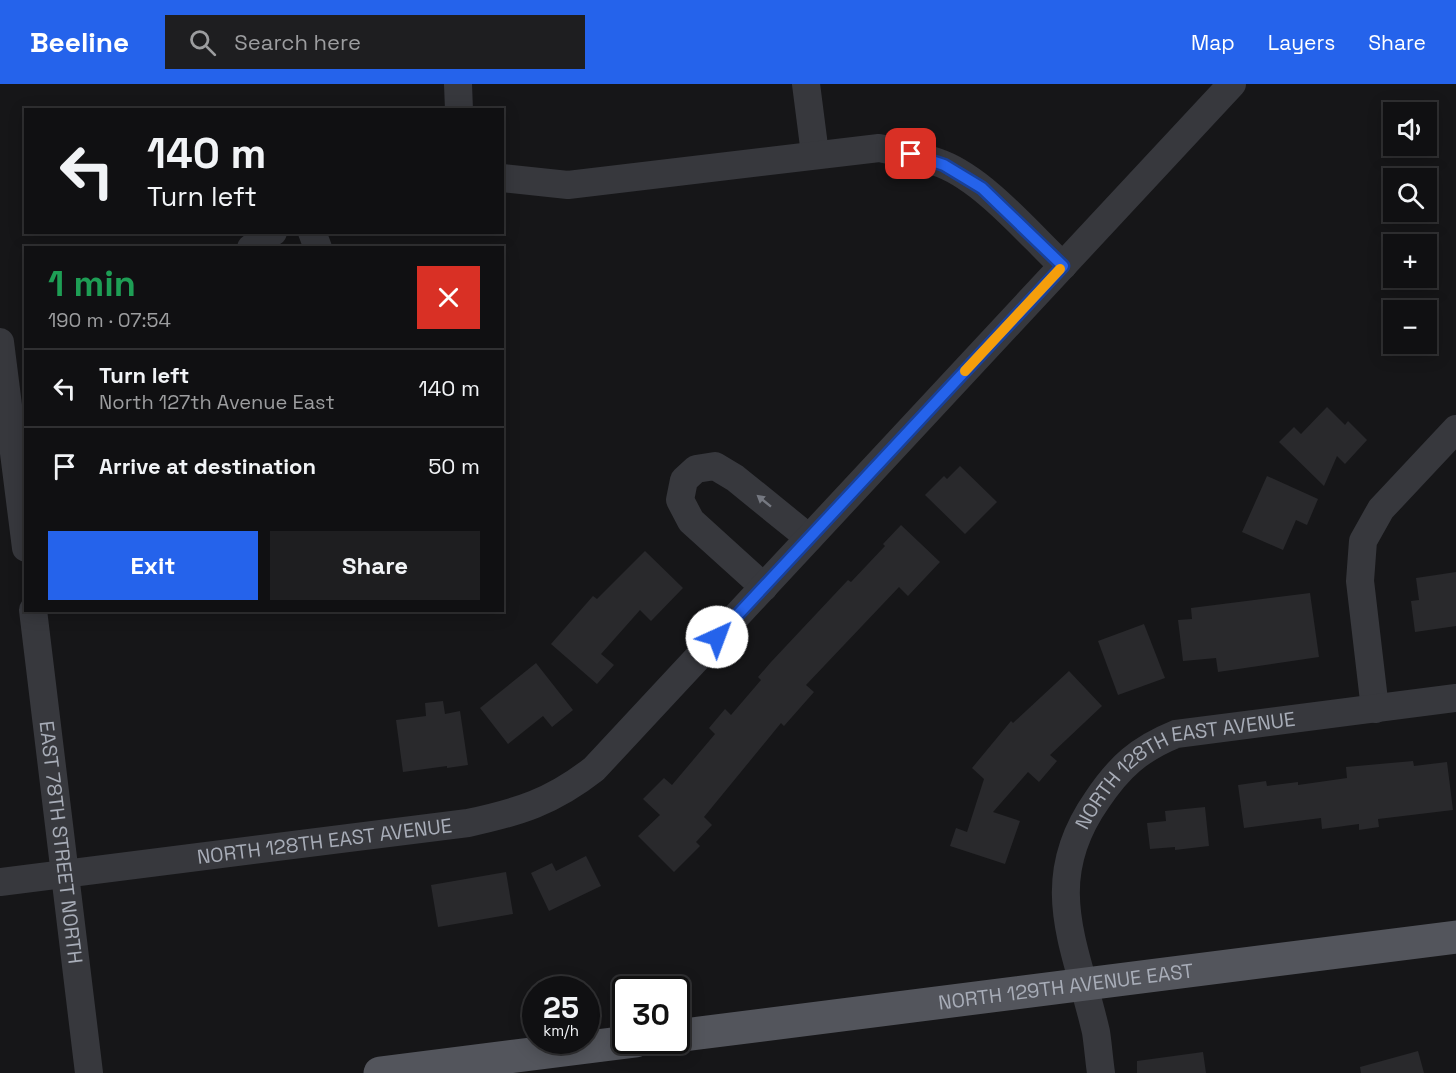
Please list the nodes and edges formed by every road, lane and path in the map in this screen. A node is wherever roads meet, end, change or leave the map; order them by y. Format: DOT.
graph roads {
  1 [pos="458,84"];
  2 [pos="806,84"];
  3 [pos="1232,84"];
  4 [pos="459,108"];
  5 [pos="815,154"];
  6 [pos="504,178"];
  7 [pos="270,234"];
  8 [pos="254,246"];
  9 [pos="1063,266"];
  10 [pos="0,342"];
  11 [pos="11,406"];
  12 [pos="1456,429"];
  13 [pos="24,529"];
  14 [pos="809,538"];
  15 [pos="764,587"];
  16 [pos="33,612"];
  17 [pos="1456,698"];
  18 [pos="1375,709"];
  19 [pos="66,873"];
  20 [pos="0,882"];
  21 [pos="1456,937"];
  22 [pos="1083,985"];
  23 [pos="690,1034"];
  24 [pos="612,1044"];
  25 [pos="89,1073"];
  26 [pos="380,1073"];
  27 [pos="1101,1073"];
  1 -- 4 [label="street"];
  2 -- 5 [label="street"];
  3 -- 9 [label="street, NORTH 128TH EAST AVENUE"];
  5 -- 6 [label="street"];
  5 -- 9 [label="street"];
  7 -- 8 [label="street"];
  9 -- 14 [label="street, NORTH 128TH EAST AVENUE"];
  10 -- 11 [label="street"];
  11 -- 13 [label="street"];
  12 -- 18 [label="street"];
  14 -- 15 [label="street, NORTH 128TH EAST AVENUE"];
  14 -- 15 [label="street, one-way"];
  15 -- 19 [label="street, NORTH 128TH EAST AVENUE"];
  16 -- 19 [label="street, EAST 78TH STREET NORTH"];
  17 -- 18 [label="street, NORTH 128TH EAST AVENUE"];
  18 -- 22 [label="street, NORTH 128TH EAST AVENUE"];
  19 -- 20 [label="street, NORTH 128TH EAST AVENUE"];
  19 -- 25 [label="street, EAST 78TH STREET NORTH"];
  21 -- 22 [label="main road, NORTH 129TH AVENUE EAST"];
  22 -- 23 [label="main road, NORTH 129TH AVENUE EAST"];
  22 -- 27 [label="street, NORTH 128TH EAST AVENUE"];
  24 -- 26 [label="main road"];
}
